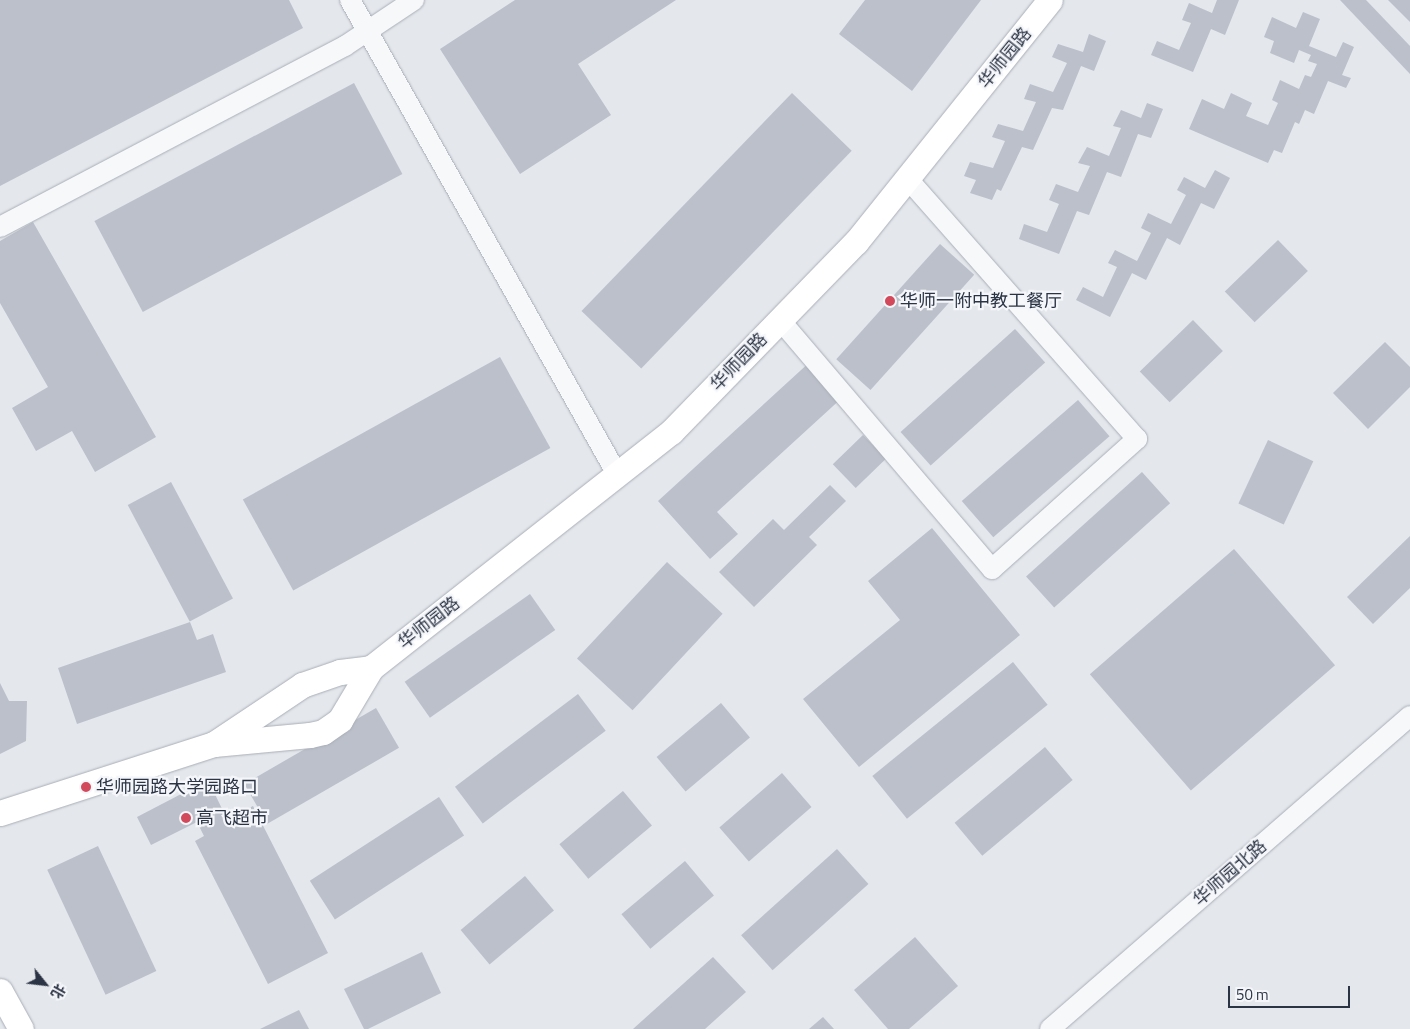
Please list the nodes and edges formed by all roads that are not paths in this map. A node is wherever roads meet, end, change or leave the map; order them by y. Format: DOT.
graph roads {
  1 [pos="350,0"];
  2 [pos="414,0"];
  3 [pos="1050,0"];
  4 [pos="369,30"];
  5 [pos="908,179"];
  6 [pos="0,227"];
  7 [pos="780,320"];
  8 [pos="617,474"];
  9 [pos="371,668"];
  10 [pos="1410,716"];
  11 [pos="214,744"];
  12 [pos="0,814"];
  13 [pos="0,991"];
  14 [pos="20,1029"];
  15 [pos="1050,1029"];
  1 -- 4 [label="street"];
  2 -- 4 [label="street"];
  3 -- 5 [label="main road, 华师园路"];
  4 -- 6 [label="street"];
  4 -- 8 [label="street"];
  5 -- 7 [label="main road, 华师园路"];
  5 -- 7 [label="street"];
  7 -- 8 [label="main road, 华师园路"];
  8 -- 9 [label="main road, 华师园路"];
  9 -- 11 [label="main road"];
  9 -- 11 [label="main road"];
  10 -- 15 [label="street, 华师园北路"];
  11 -- 12 [label="main road"];
  13 -- 14 [label="main road"];
}
